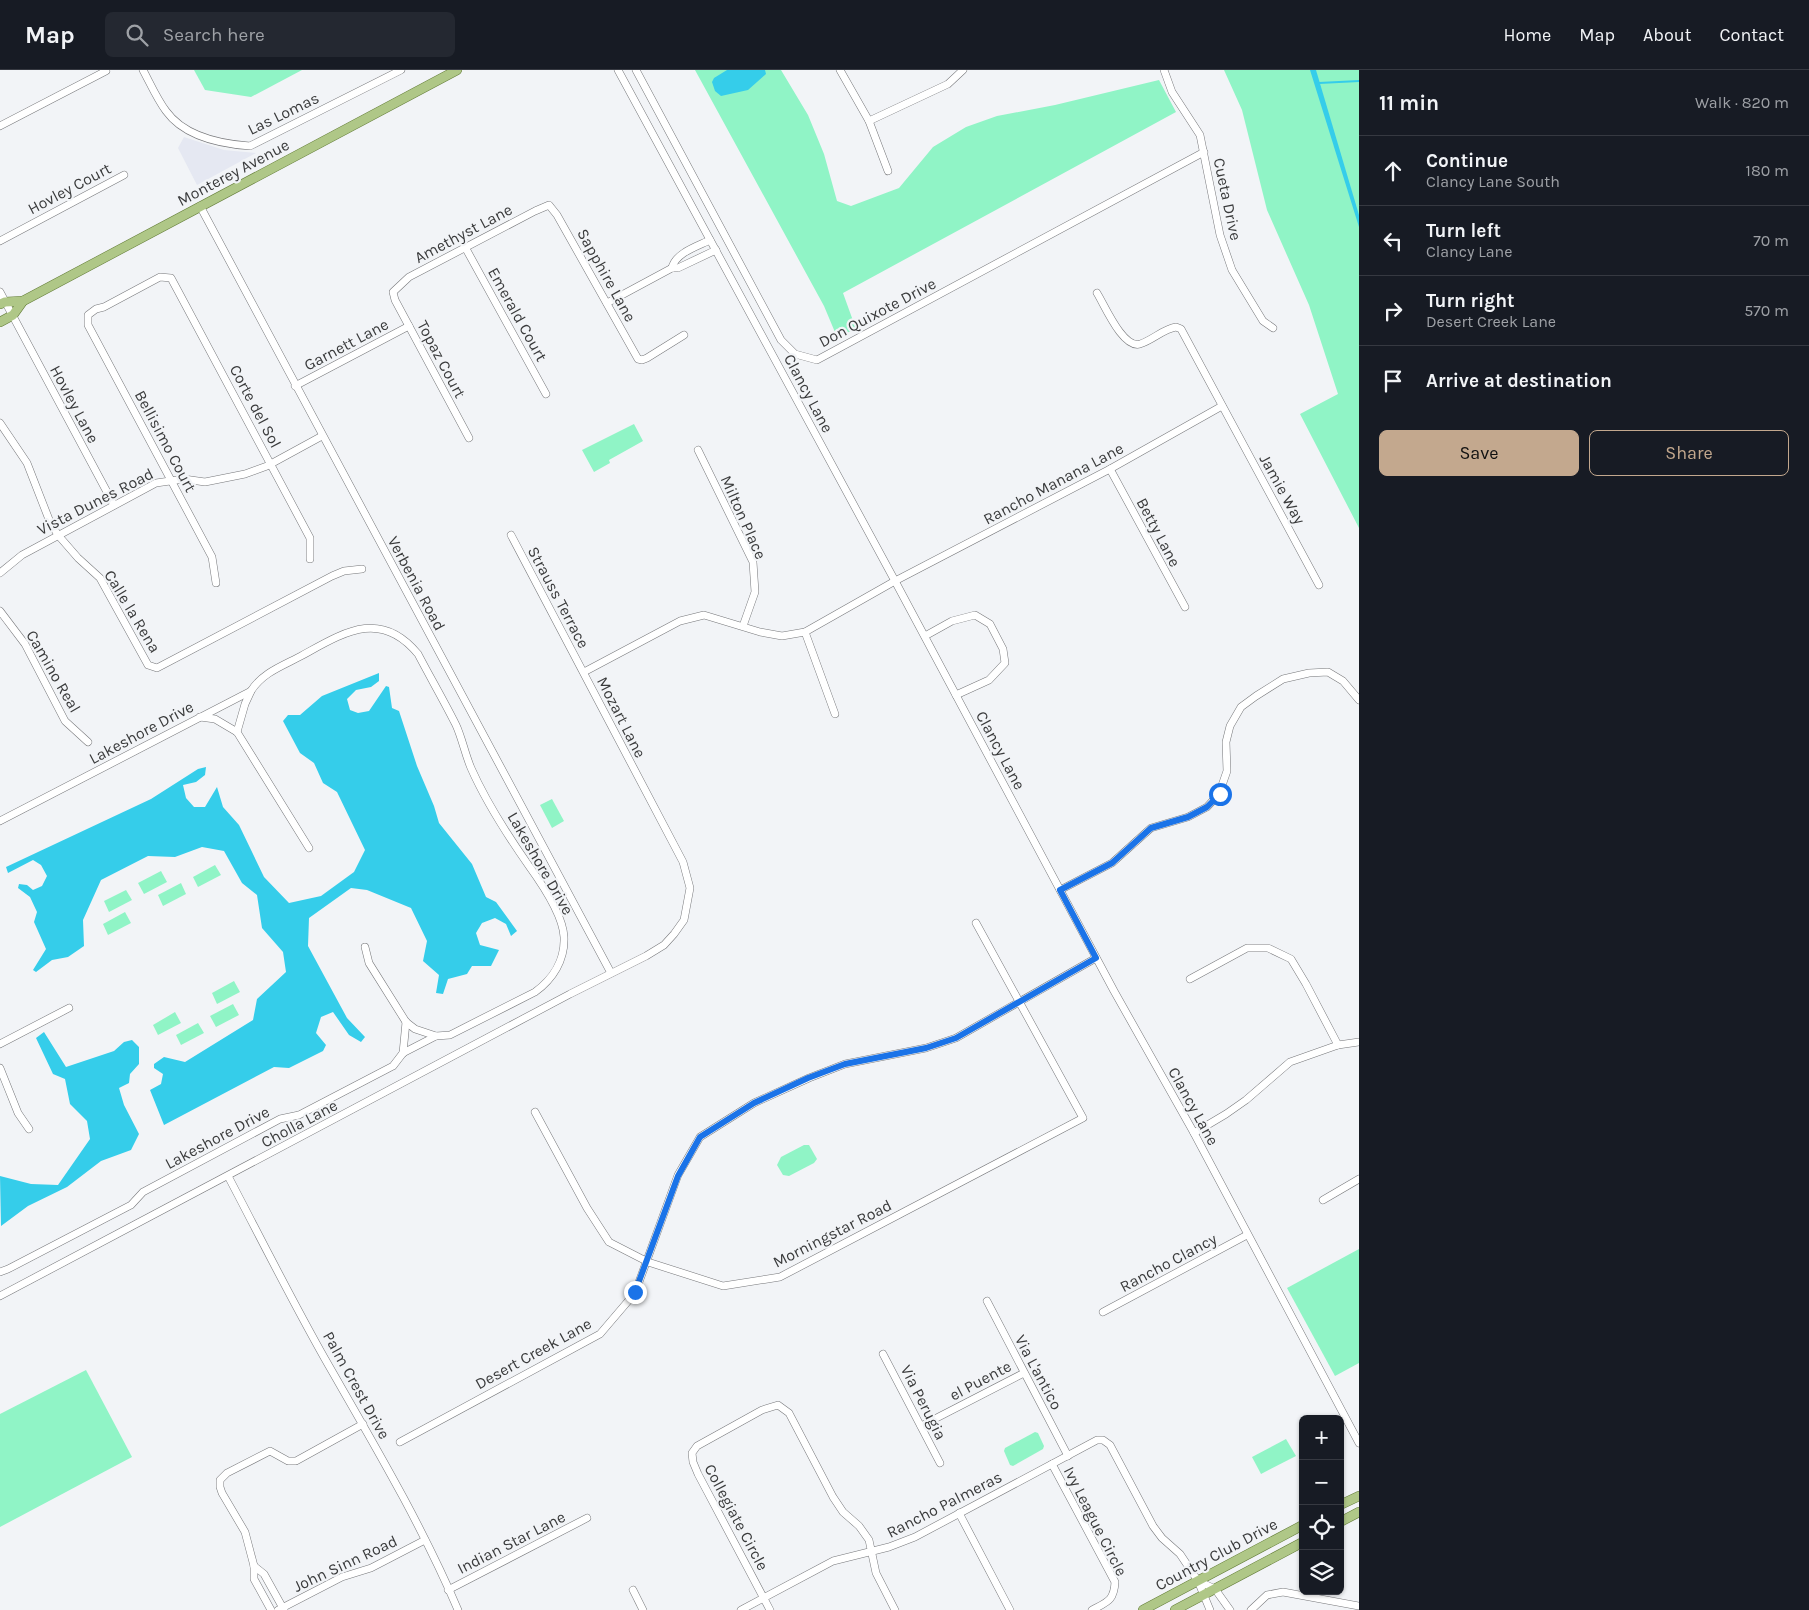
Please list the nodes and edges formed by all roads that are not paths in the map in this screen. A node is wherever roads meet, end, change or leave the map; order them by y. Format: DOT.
graph roads {
  1 [pos="143,70"];
  2 [pos="400,70"];
  3 [pos="457,70"];
  4 [pos="618,70"];
  5 [pos="636,70"];
  6 [pos="840,70"];
  7 [pos="963,70"];
  8 [pos="1164,70"];
  9 [pos="106,72"];
  10 [pos="869,121"];
  11 [pos="0,126"];
  12 [pos="1204,152"];
  13 [pos="888,171"];
  14 [pos="124,175"];
  15 [pos="200,206"];
  16 [pos="549,206"];
  17 [pos="710,240"];
  18 [pos="0,241"];
  19 [pos="465,247"];
  20 [pos="716,250"];
  21 [pos="672,268"];
  22 [pos="160,278"];
  23 [pos="0,292"];
  24 [pos="393,292"];
  25 [pos="1097,293"];
  26 [pos="23,301"];
  27 [pos="3,303"];
  28 [pos="607,303"];
  29 [pos="12,316"];
  30 [pos="0,322"];
  31 [pos="409,326"];
  32 [pos="1274,328"];
  33 [pos="684,335"];
  34 [pos="295,386"];
  35 [pos="546,394"];
  36 [pos="1222,406"];
  37 [pos="0,423"];
  38 [pos="322,436"];
  39 [pos="469,438"];
  40 [pos="698,450"];
  41 [pos="271,464"];
  42 [pos="1110,469"];
  43 [pos="172,480"];
  44 [pos="114,505"];
  45 [pos="58,535"];
  46 [pos="511,535"];
  47 [pos="310,559"];
  48 [pos="362,569"];
  49 [pos="0,573"];
  50 [pos="895,581"];
  51 [pos="216,582"];
  52 [pos="1319,585"];
  53 [pos="1184,607"];
  54 [pos="0,611"];
  55 [pos="743,626"];
  56 [pos="805,632"];
  57 [pos="924,636"];
  58 [pos="584,672"];
  59 [pos="251,691"];
  60 [pos="956,695"];
  61 [pos="1359,700"];
  62 [pos="835,714"];
  63 [pos="200,717"];
  64 [pos="238,732"];
  65 [pos="88,742"];
  66 [pos="0,821"];
  67 [pos="309,848"];
  68 [pos="1060,890"];
  69 [pos="976,923"];
  70 [pos="365,947"];
  71 [pos="1096,958"];
  72 [pos="610,973"];
  73 [pos="1190,979"];
  74 [pos="1018,1001"];
  75 [pos="69,1008"];
  76 [pos="406,1022"];
  77 [pos="436,1036"];
  78 [pos="1359,1042"];
  79 [pos="0,1044"];
  80 [pos="1338,1045"];
  81 [pos="403,1052"];
  82 [pos="0,1068"];
  83 [pos="3,1080"];
  84 [pos="536,1112"];
  85 [pos="29,1129"];
  86 [pos="1194,1134"];
  87 [pos="228,1176"];
  88 [pos="1359,1179"];
  89 [pos="1323,1200"];
  90 [pos="1247,1235"];
  91 [pos="648,1262"];
  92 [pos="0,1272"];
  93 [pos="0,1296"];
  94 [pos="987,1301"];
  95 [pos="1103,1312"];
  96 [pos="884,1354"];
  97 [pos="1024,1373"];
  98 [pos="363,1424"];
  99 [pos="921,1426"];
  100 [pos="400,1442"];
  101 [pos="1359,1443"];
  102 [pos="1068,1456"];
  103 [pos="940,1463"];
  104 [pos="1052,1464"];
  105 [pos="1359,1496"];
  106 [pos="1342,1505"];
  107 [pos="1359,1512"];
  108 [pos="959,1513"];
  109 [pos="587,1518"];
  110 [pos="1344,1520"];
  111 [pos="1299,1527"];
  112 [pos="425,1540"];
  113 [pos="1299,1544"];
  114 [pos="872,1551"];
  115 [pos="254,1566"];
  116 [pos="1198,1580"];
  117 [pos="1215,1588"];
  118 [pos="448,1590"];
  119 [pos="633,1590"];
  120 [pos="1204,1595"];
  121 [pos="764,1598"];
  122 [pos="1359,1606"];
  123 [pos="281,1609"];
  124 [pos="271,1610"];
  125 [pos="458,1610"];
  126 [pos="643,1610"];
  127 [pos="741,1610"];
  128 [pos="770,1610"];
  129 [pos="895,1610"];
  130 [pos="1010,1610"];
  131 [pos="1092,1610"];
  132 [pos="1143,1610"];
  133 [pos="1175,1610"];
  134 [pos="1210,1610"];
  135 [pos="1230,1610"];
  136 [pos="1250,1610"];
  1 -- 2 [label="street, Las Lomas"];
  3 -- 15 [label="main road, Monterey Avenue"];
  4 -- 17 [label="street, Clancy Lane"];
  5 -- 12 [label="street, Don Quixote Drive"];
  6 -- 10 [label="street"];
  7 -- 10 [label="street"];
  8 -- 12 [label="street, Cueta Drive"];
  9 -- 11 [label="street"];
  10 -- 13 [label="street"];
  12 -- 32 [label="street, Cueta Drive"];
  14 -- 18 [label="street, Hovley Court"];
  15 -- 26 [label="main road, Monterey Avenue"];
  15 -- 34 [label="street, Verbenia Road"];
  16 -- 19 [label="street, Amethyst Lane"];
  16 -- 28 [label="street, Sapphire Lane"];
  17 -- 20 [label="street, Clancy Lane"];
  17 -- 21 [label="street"];
  19 -- 24 [label="street, Amethyst Lane"];
  19 -- 35 [label="street, Emerald Court"];
  20 -- 21 [label="street"];
  20 -- 50 [label="street, Clancy Lane"];
  21 -- 28 [label="street"];
  22 -- 41 [label="street, Corte del Sol"];
  22 -- 43 [label="street, Bellisimo Court"];
  23 -- 27 [label="street, Hovley Lane"];
  24 -- 31 [label="street, Topaz Court"];
  25 -- 36 [label="street, Jamie Way"];
  26 -- 27 [label="main road, Monterey Avenue"];
  26 -- 29 [label="main road, Monterey Avenue"];
  27 -- 29 [label="street, Hovley Lane"];
  28 -- 33 [label="street, Sapphire Lane"];
  29 -- 30 [label="main road, Monterey Avenue"];
  29 -- 44 [label="street, Hovley Lane"];
  31 -- 34 [label="street, Garnett Lane"];
  31 -- 39 [label="street, Topaz Court"];
  34 -- 38 [label="street, Verbenia Road"];
  36 -- 42 [label="street, Rancho Manana Lane"];
  36 -- 52 [label="street, Jamie Way"];
  37 -- 45 [label="street, Calle la Rena"];
  38 -- 41 [label="street, Vista Dunes Road"];
  38 -- 72 [label="street, Verbenia Road"];
  40 -- 55 [label="street, Milton Place"];
  41 -- 43 [label="street, Vista Dunes Road"];
  41 -- 47 [label="street, Corte del Sol"];
  42 -- 50 [label="street, Rancho Manana Lane"];
  42 -- 53 [label="street, Betty Lane"];
  43 -- 44 [label="street, Vista Dunes Road"];
  43 -- 51 [label="street, Bellisimo Court"];
  44 -- 45 [label="street, Vista Dunes Road"];
  45 -- 48 [label="street, Calle la Rena"];
  45 -- 49 [label="street, Vista Dunes Road"];
  46 -- 58 [label="street, Strauss Terrace"];
  50 -- 56 [label="street, Mozart Lane"];
  50 -- 57 [label="street, Clancy Lane"];
  54 -- 65 [label="street, Camino Real"];
  55 -- 56 [label="street, Mozart Lane"];
  55 -- 58 [label="street, Mozart Lane"];
  56 -- 62 [label="street"];
  57 -- 60 [label="street, Clancy Lane"];
  57 -- 60 [label="street"];
  58 -- 72 [label="street, Mozart Lane"];
  59 -- 63 [label="street, Lakeshore Drive"];
  59 -- 64 [label="street"];
  59 -- 77 [label="street, Lakeshore Drive"];
  60 -- 68 [label="street, Clancy Lane"];
  61 -- 68 [label="street"];
  63 -- 64 [label="street"];
  63 -- 66 [label="street, Lakeshore Drive"];
  64 -- 67 [label="street"];
  68 -- 71 [label="street, Clancy Lane"];
  69 -- 74 [label="street"];
  70 -- 76 [label="street"];
  71 -- 74 [label="street, Desert Creek Lane"];
  71 -- 86 [label="street, Clancy Lane"];
  72 -- 87 [label="street, Cholla Lane"];
  73 -- 80 [label="street"];
  74 -- 91 [label="street, Desert Creek Lane"];
  74 -- 91 [label="street, Morningstar Road"];
  75 -- 79 [label="street"];
  76 -- 77 [label="street"];
  76 -- 81 [label="street"];
  77 -- 81 [label="street, Lakeshore Drive"];
  78 -- 80 [label="street"];
  80 -- 86 [label="street"];
  81 -- 92 [label="street, Lakeshore Drive"];
  82 -- 83 [label="street"];
  83 -- 85 [label="street"];
  84 -- 91 [label="street, Morningstar Road"];
  86 -- 90 [label="street, Clancy Lane"];
  87 -- 93 [label="street, Cholla Lane"];
  87 -- 98 [label="street, Palm Crest Drive"];
  88 -- 89 [label="street"];
  90 -- 95 [label="street, Rancho Clancy"];
  90 -- 101 [label="street, Clancy Lane"];
  91 -- 100 [label="street, Desert Creek Lane"];
  94 -- 97 [label="street, Via L'antico"];
  96 -- 99 [label="street, Via Perugia"];
  97 -- 99 [label="street, el Puente"];
  97 -- 102 [label="street, Via L'antico"];
  98 -- 112 [label="street, Palm Crest Drive"];
  98 -- 115 [label="street"];
  99 -- 103 [label="street, Via Perugia"];
  102 -- 104 [label="street, Rancho Palmeras"];
  102 -- 116 [label="street, Rancho Palmeras"];
  104 -- 108 [label="street, Rancho Palmeras"];
  104 -- 131 [label="street, Ivy League Circle"];
  105 -- 106 [label="main road"];
  107 -- 110 [label="main road"];
  108 -- 114 [label="street, Rancho Palmeras"];
  108 -- 130 [label="street"];
  109 -- 118 [label="street, Indian Star Lane"];
  111 -- 116 [label="main road, Country Club Drive"];
  112 -- 118 [label="street, Palm Crest Drive"];
  112 -- 123 [label="street, John Sinn Road"];
  113 -- 117 [label="main road, Country Club Drive"];
  114 -- 121 [label="street, Rancho Palmeras"];
  114 -- 121 [label="street, Collegiate Circle"];
  114 -- 129 [label="street"];
  115 -- 123 [label="street"];
  115 -- 124 [label="street"];
  116 -- 117 [label="street"];
  116 -- 120 [label="street"];
  116 -- 132 [label="main road, Country Club Drive"];
  117 -- 120 [label="main road, Country Club Drive"];
  117 -- 135 [label="street"];
  118 -- 125 [label="street, Palm Crest Drive"];
  119 -- 126 [label="street"];
  120 -- 133 [label="main road, Country Club Drive"];
  120 -- 134 [label="street"];
  121 -- 127 [label="street, Rancho Palmeras"];
  121 -- 128 [label="street"];
  122 -- 136 [label="street"];
}
